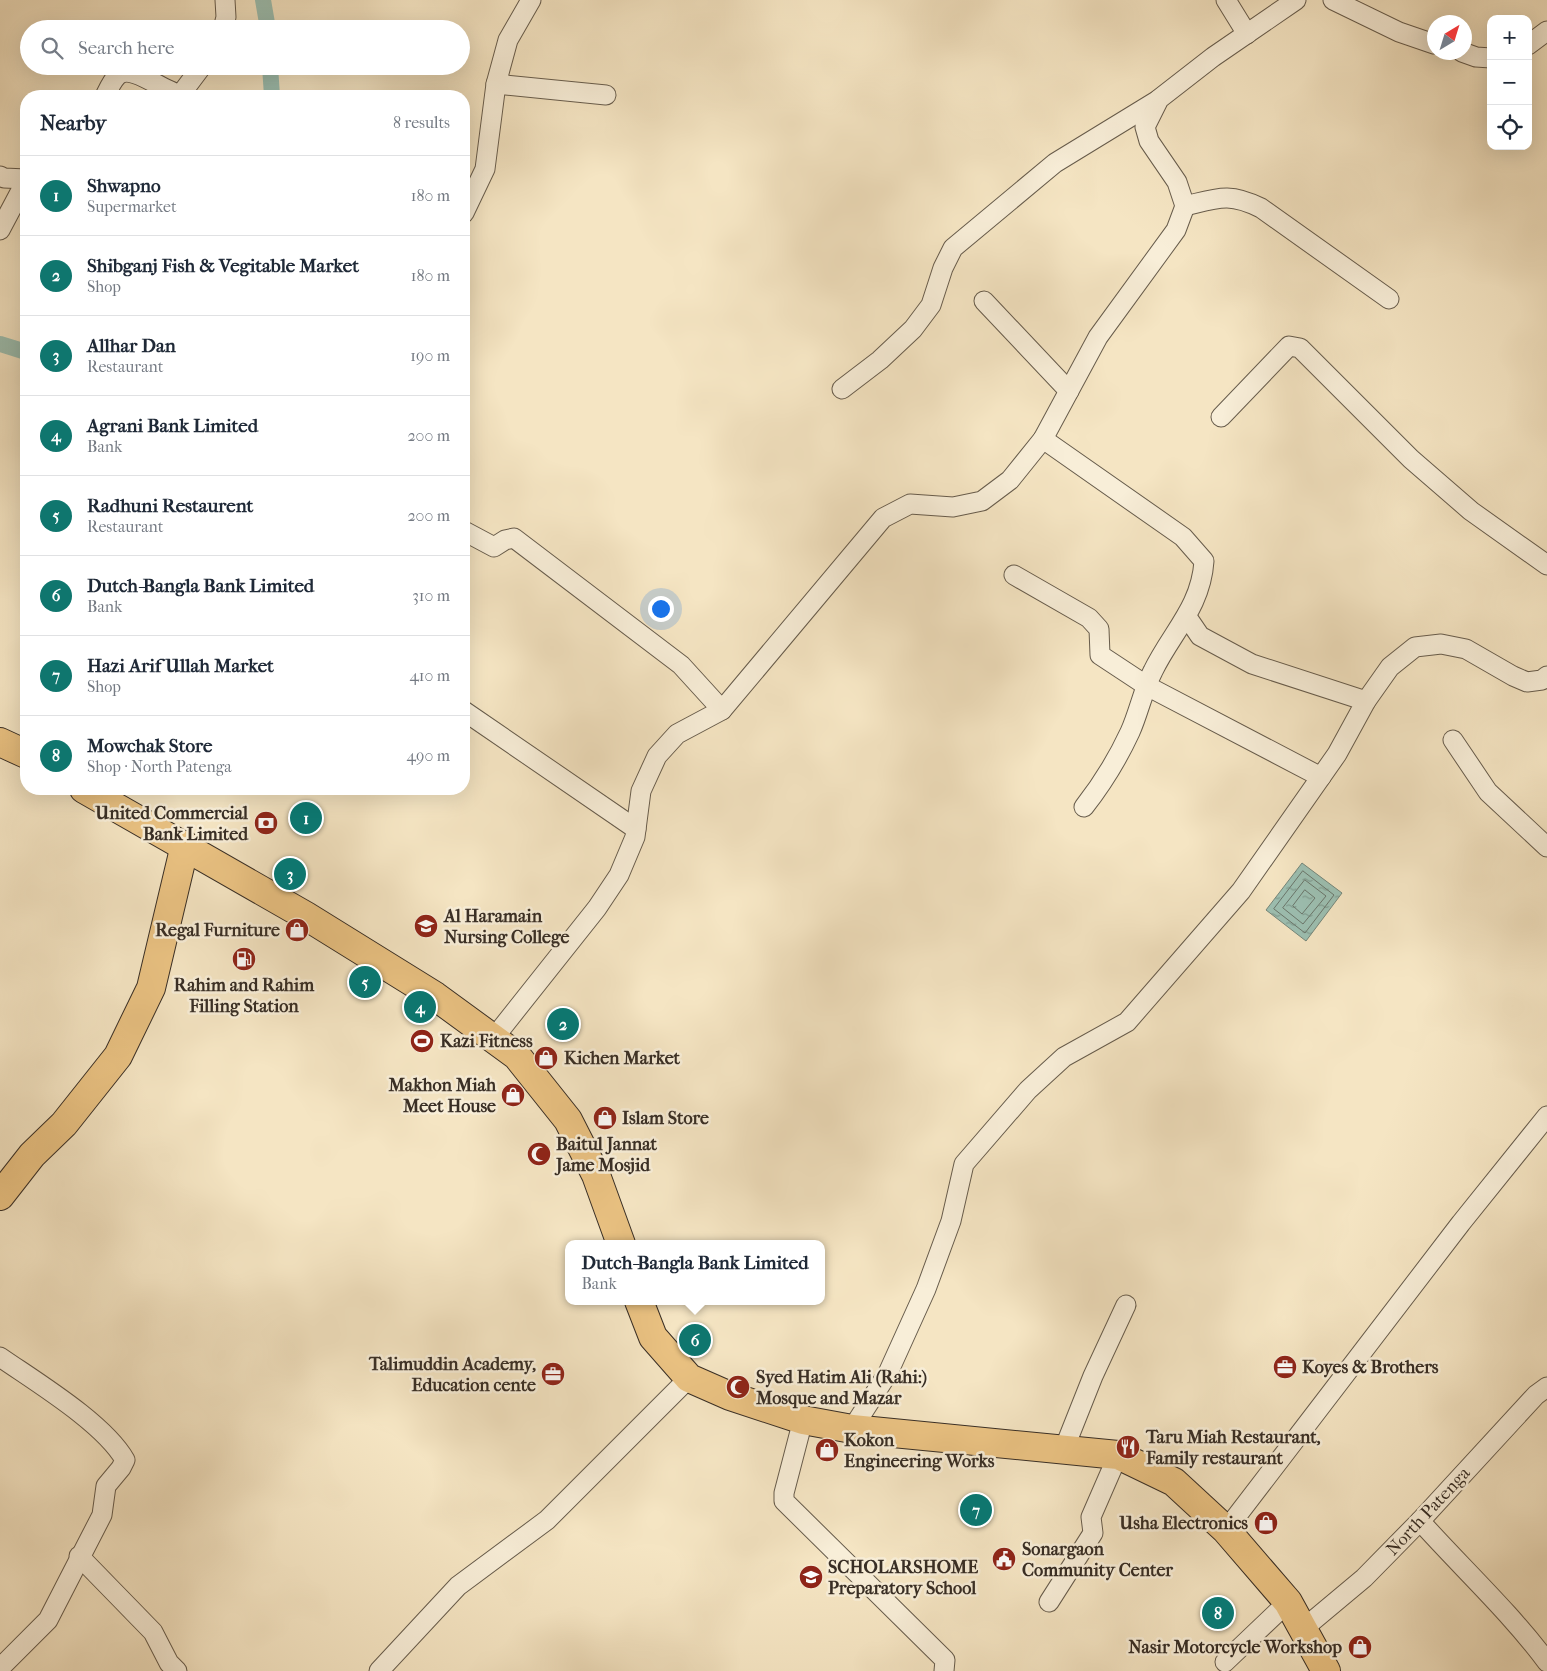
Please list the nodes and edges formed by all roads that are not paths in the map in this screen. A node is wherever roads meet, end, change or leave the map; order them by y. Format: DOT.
graph roads {
  1 [pos="225,0"];
  2 [pos="531,0"];
  3 [pos="1226,0"];
  4 [pos="1296,0"];
  5 [pos="1333,0"];
  6 [pos="225,20"];
  7 [pos="1547,31"];
  8 [pos="1247,34"];
  9 [pos="1427,42"];
  10 [pos="1532,42"];
  11 [pos="1472,56"];
  12 [pos="1487,58"];
  13 [pos="117,75"];
  14 [pos="139,75"];
  15 [pos="195,75"];
  16 [pos="496,84"];
  17 [pos="108,90"];
  18 [pos="164,90"];
  19 [pos="184,90"];
  20 [pos="606,95"];
  21 [pos="1159,99"];
  22 [pos="0,176"];
  23 [pos="20,179"];
  24 [pos="20,192"];
  25 [pos="470,200"];
  26 [pos="1185,206"];
  27 [pos="0,230"];
  28 [pos="1389,299"];
  29 [pos="984,300"];
  30 [pos="842,389"];
  31 [pos="1069,391"];
  32 [pos="1221,417"];
  33 [pos="1043,439"];
  34 [pos="470,534"];
  35 [pos="1547,564"];
  36 [pos="1014,575"];
  37 [pos="1187,617"];
  38 [pos="1547,676"];
  39 [pos="1147,686"];
  40 [pos="1366,701"];
  41 [pos="722,710"];
  42 [pos="470,715"];
  43 [pos="1453,740"];
  44 [pos="1321,777"];
  45 [pos="95,795"];
  46 [pos="1084,807"];
  47 [pos="636,829"];
  48 [pos="185,846"];
  49 [pos="1547,847"];
  50 [pos="493,1039"];
  51 [pos="1547,1116"];
  52 [pos="0,1196"];
  53 [pos="620,1240"];
  54 [pos="641,1305"];
  55 [pos="1126,1305"];
  56 [pos="0,1357"];
  57 [pos="689,1378"];
  58 [pos="1547,1387"];
  59 [pos="804,1420"];
  60 [pos="852,1429"];
  61 [pos="1064,1450"];
  62 [pos="1118,1456"];
  63 [pos="1420,1521"];
  64 [pos="1226,1530"];
  65 [pos="79,1556"];
  66 [pos="1049,1602"];
  67 [pos="1288,1602"];
  68 [pos="1303,1628"];
  69 [pos="1225,1662"];
  70 [pos="1547,1662"];
  71 [pos="0,1668"];
  72 [pos="177,1671"];
  73 [pos="379,1671"];
  74 [pos="944,1671"];
  75 [pos="1326,1671"];
  1 -- 6 [label="street"];
  2 -- 16 [label="street"];
  3 -- 8 [label="street"];
  4 -- 8 [label="street"];
  5 -- 9 [label="street"];
  7 -- 10 [label="street"];
  8 -- 21 [label="street"];
  11 -- 12 [label="street"];
  13 -- 17 [label="street"];
  14 -- 18 [label="street"];
  15 -- 19 [label="street"];
  16 -- 20 [label="street"];
  16 -- 25 [label="street"];
  21 -- 26 [label="street"];
  21 -- 30 [label="street"];
  22 -- 23 [label="street"];
  24 -- 27 [label="street"];
  26 -- 28 [label="street"];
  26 -- 31 [label="street"];
  29 -- 31 [label="street"];
  31 -- 33 [label="street"];
  32 -- 35 [label="street"];
  33 -- 37 [label="street"];
  33 -- 41 [label="street"];
  34 -- 41 [label="street"];
  36 -- 39 [label="street"];
  37 -- 39 [label="street"];
  37 -- 40 [label="street"];
  38 -- 40 [label="street"];
  39 -- 44 [label="street"];
  39 -- 46 [label="street"];
  40 -- 44 [label="street"];
  41 -- 47 [label="street"];
  42 -- 47 [label="street"];
  43 -- 49 [label="street"];
  44 -- 60 [label="street"];
  45 -- 48 [label="main road"];
  47 -- 50 [label="street"];
  48 -- 50 [label="main road"];
  48 -- 52 [label="main road"];
  50 -- 53 [label="main road"];
  51 -- 64 [label="street"];
  54 -- 57 [label="main road"];
  55 -- 61 [label="street"];
  56 -- 65 [label="street"];
  57 -- 59 [label="main road"];
  57 -- 73 [label="street"];
  58 -- 63 [label="street, North Patenga"];
  59 -- 60 [label="main road"];
  59 -- 74 [label="street"];
  60 -- 61 [label="main road"];
  61 -- 62 [label="main road"];
  62 -- 64 [label="main road"];
  62 -- 66 [label="street"];
  63 -- 68 [label="street, North Patenga"];
  63 -- 70 [label="street"];
  64 -- 67 [label="main road"];
  65 -- 71 [label="street"];
  65 -- 72 [label="street"];
  67 -- 68 [label="main road"];
  67 -- 69 [label="street"];
  68 -- 75 [label="main road"];
}
